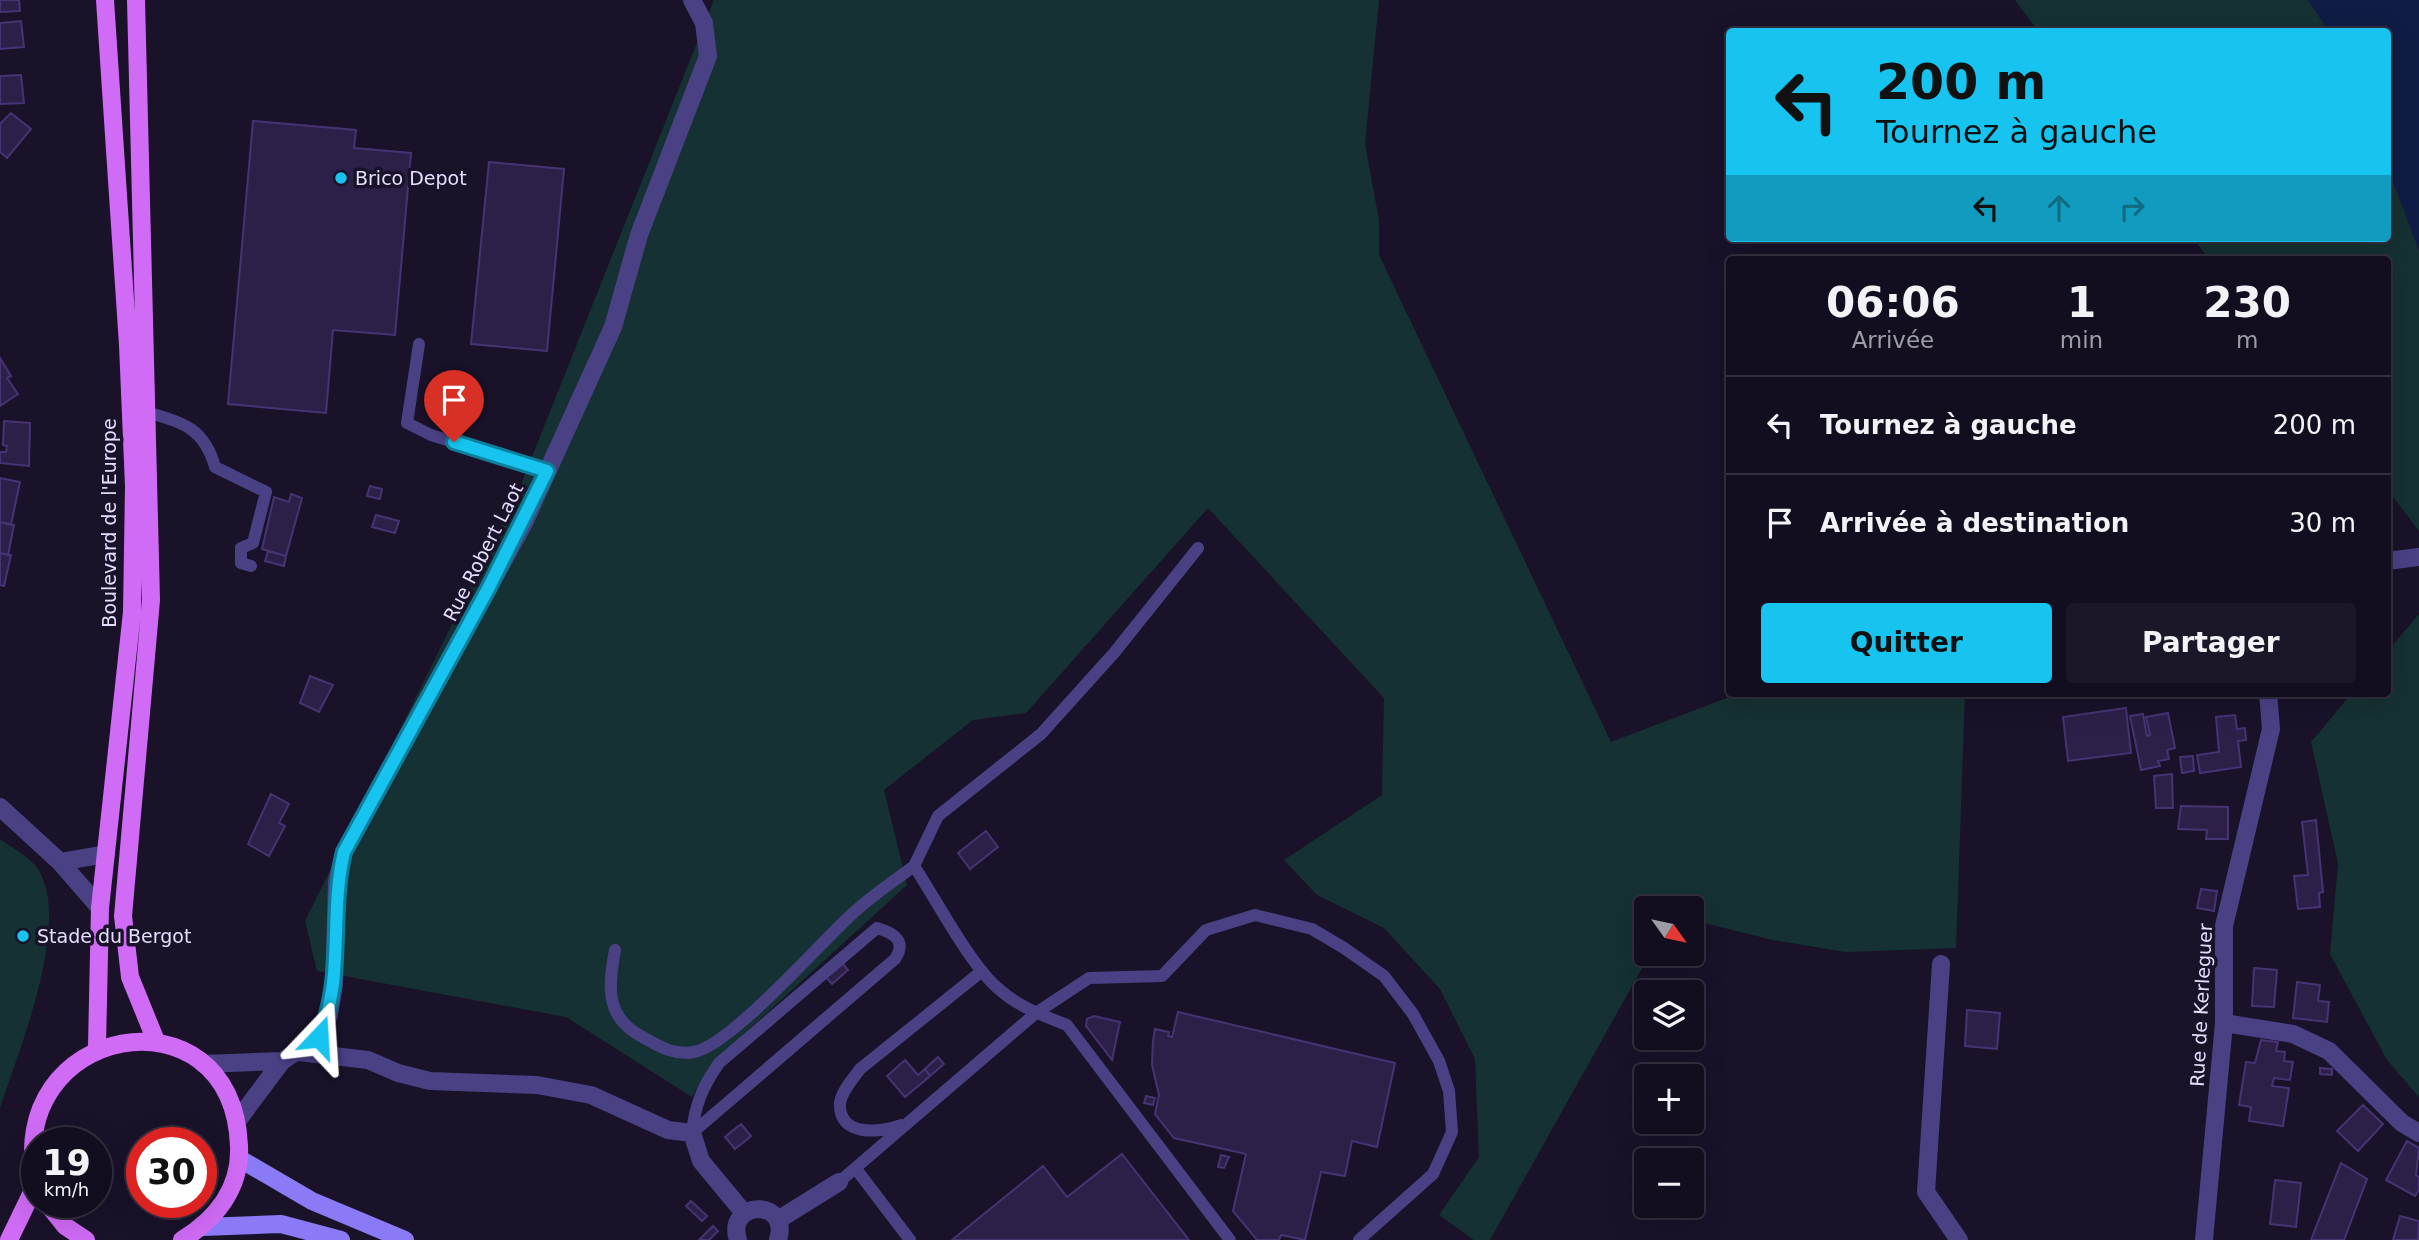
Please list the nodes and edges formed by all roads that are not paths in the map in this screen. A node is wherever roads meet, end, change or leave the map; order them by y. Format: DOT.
graph roads {
  1 [pos="105,0"];
  2 [pos="136,0"];
  3 [pos="692,0"];
  4 [pos="419,344"];
  5 [pos="149,414"];
  6 [pos="547,471"];
  7 [pos="1198,548"];
  8 [pos="2419,557"];
  9 [pos="2391,560"];
  10 [pos="251,566"];
  11 [pos="2267,697"];
  12 [pos="0,807"];
  13 [pos="106,854"];
  14 [pos="60,862"];
  15 [pos="914,866"];
  16 [pos="100,908"];
  17 [pos="615,950"];
  18 [pos="1941,964"];
  19 [pos="982,971"];
  20 [pos="1036,1013"];
  21 [pos="2224,1023"];
  22 [pos="156,1041"];
  23 [pos="97,1046"];
  24 [pos="299,1052"];
  25 [pos="282,1061"];
  26 [pos="203,1064"];
  27 [pos="238,1120"];
  28 [pos="911,1121"];
  29 [pos="32,1127"];
  30 [pos="692,1133"];
  31 [pos="2419,1133"];
  32 [pos="240,1159"];
  33 [pos="856,1169"];
  34 [pos="839,1182"];
  35 [pos="744,1213"];
  36 [pos="21,1216"];
  37 [pos="59,1218"];
  38 [pos="778,1220"];
  39 [pos="203,1227"];
  40 [pos="9,1240"];
  41 [pos="86,1240"];
  42 [pos="182,1240"];
  43 [pos="341,1240"];
  44 [pos="405,1240"];
  45 [pos="738,1240"];
  46 [pos="778,1240"];
  47 [pos="910,1240"];
  48 [pos="1230,1240"];
  49 [pos="1359,1240"];
  50 [pos="1959,1240"];
  51 [pos="2204,1240"];
  1 -- 13 [label="main road, Boulevard de l'Europe"];
  2 -- 5 [label="main road, Boulevard de l'Europe"];
  3 -- 6 [label="street, Rue Robert Laot"];
  4 -- 6 [label="lane"];
  5 -- 10 [label="lane"];
  5 -- 22 [label="main road, Boulevard de l'Europe"];
  6 -- 24 [label="street, Rue Robert Laot"];
  7 -- 15 [label="lane"];
  8 -- 9 [label="street"];
  11 -- 21 [label="street, Rue de Kerleguer"];
  12 -- 14 [label="street"];
  13 -- 14 [label="street"];
  13 -- 16 [label="main road, Boulevard de l'Europe"];
  14 -- 16 [label="street"];
  15 -- 17 [label="lane"];
  15 -- 19 [label="lane"];
  16 -- 23 [label="main road, Boulevard de l'Europe"];
  18 -- 50 [label="street"];
  19 -- 20 [label="lane"];
  19 -- 28 [label="lane"];
  20 -- 28 [label="lane"];
  20 -- 48 [label="lane"];
  20 -- 49 [label="lane"];
  21 -- 31 [label="street"];
  21 -- 51 [label="street, Rue de Kerleguer"];
  22 -- 23 [label="main road"];
  22 -- 26 [label="main road"];
  23 -- 29 [label="main road"];
  24 -- 25 [label="street, Rue Robert Laot"];
  24 -- 30 [label="street"];
  25 -- 26 [label="street"];
  25 -- 27 [label="street"];
  26 -- 27 [label="main road"];
  27 -- 32 [label="main road"];
  28 -- 33 [label="lane"];
  30 -- 30 [label="lane"];
  30 -- 35 [label="street"];
  32 -- 39 [label="main road"];
  32 -- 44 [label="main road"];
  33 -- 34 [label="lane"];
  33 -- 47 [label="lane"];
  34 -- 38 [label="street"];
  35 -- 38 [label="street"];
  35 -- 45 [label="street"];
  36 -- 40 [label="main road"];
  37 -- 41 [label="main road"];
  38 -- 46 [label="street"];
  39 -- 42 [label="main road"];
  39 -- 43 [label="main road"];
}
